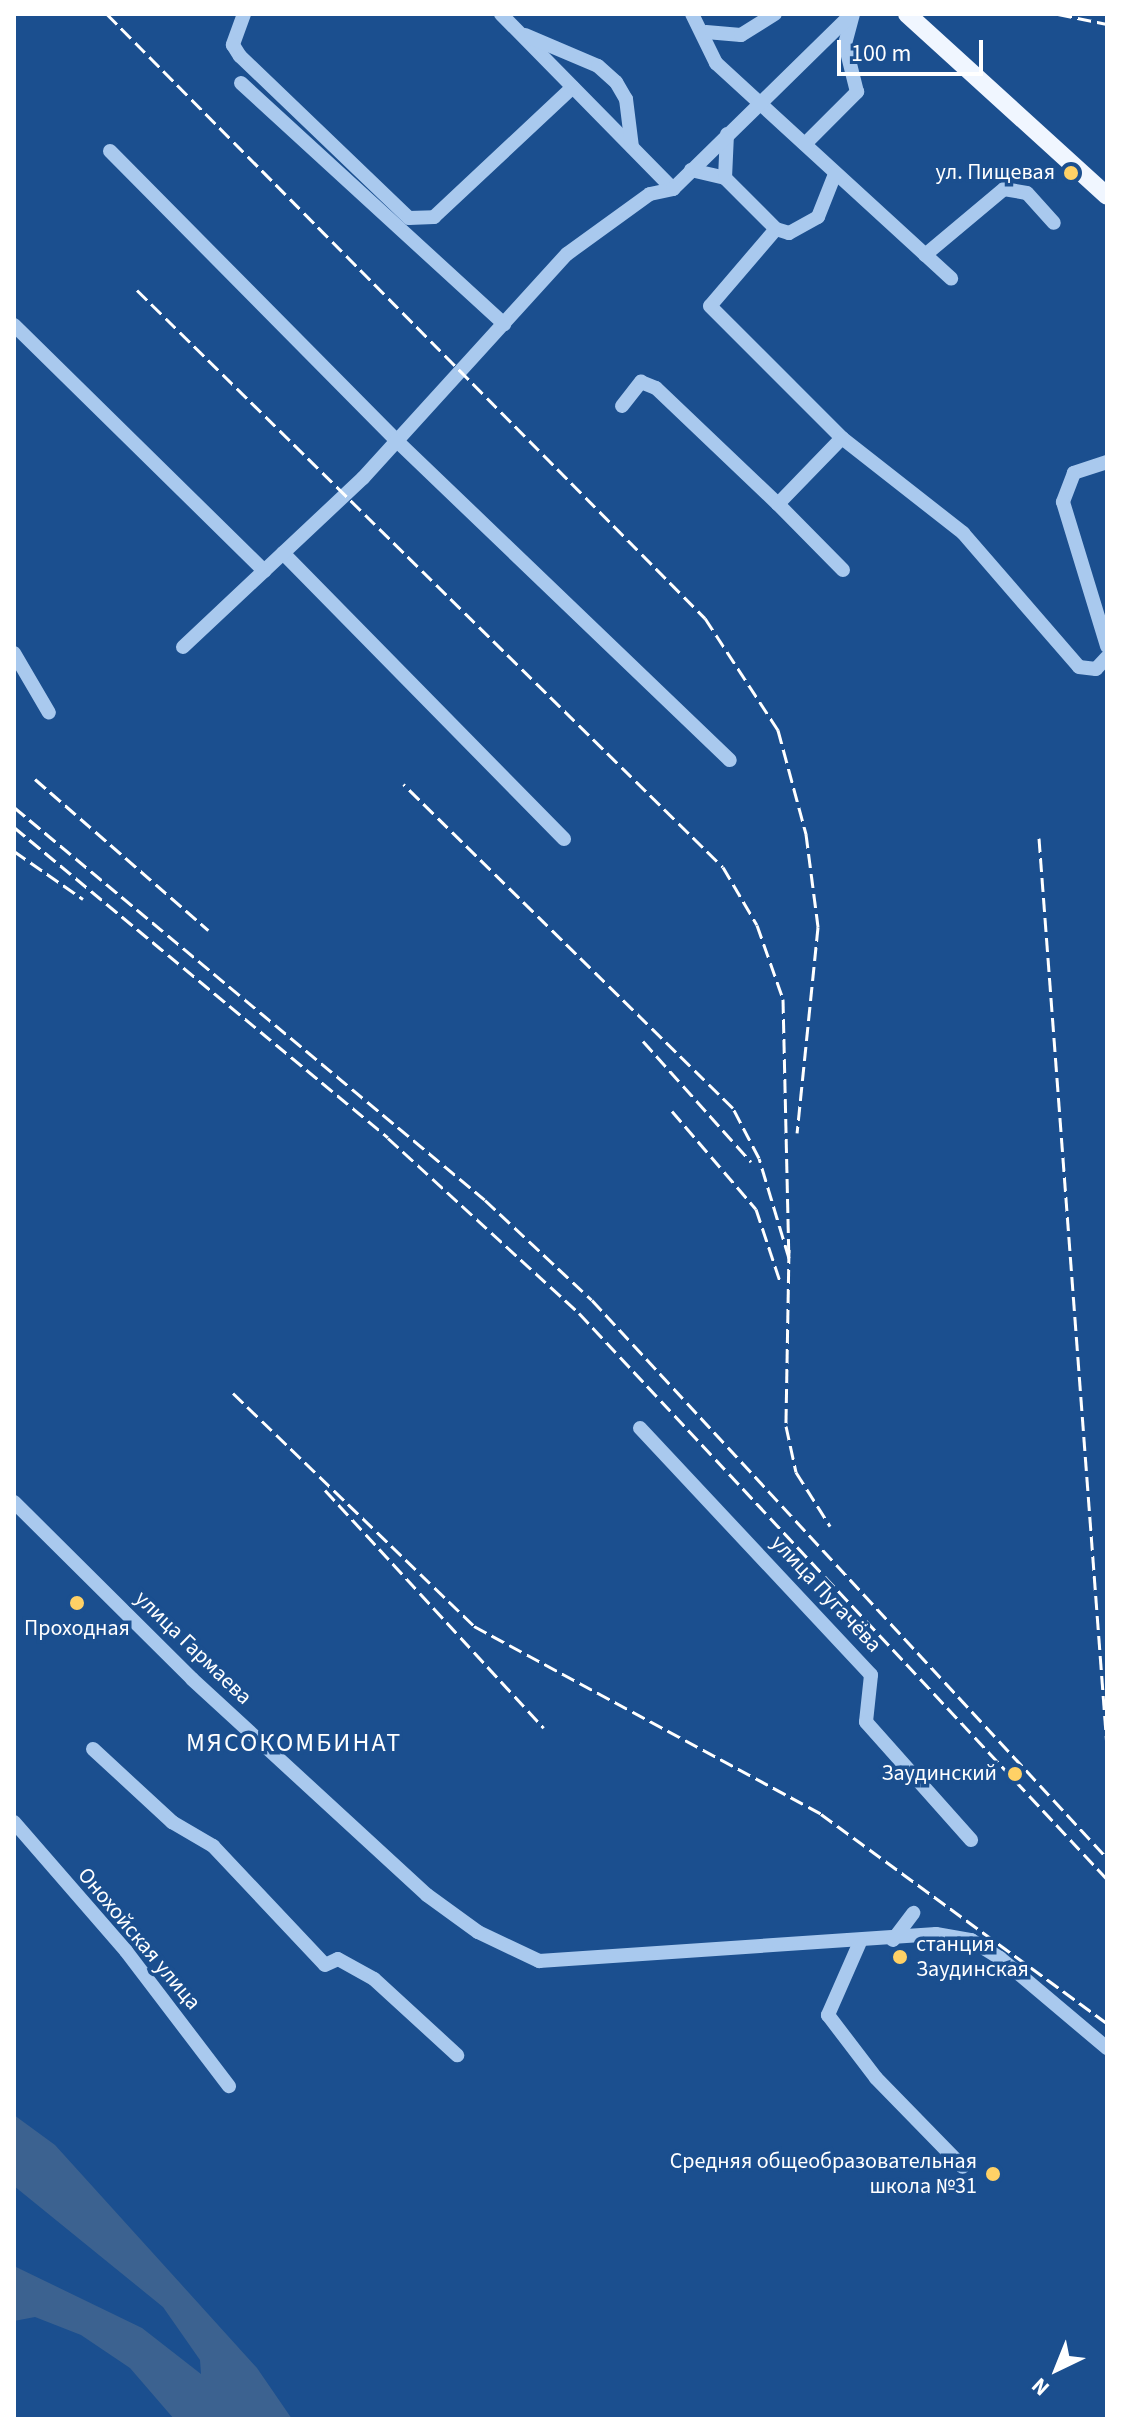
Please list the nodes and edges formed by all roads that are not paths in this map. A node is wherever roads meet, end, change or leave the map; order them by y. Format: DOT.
graph roads {
  1 [pos="244,14"];
  2 [pos="501,14"];
  3 [pos="692,14"];
  4 [pos="775,14"];
  5 [pos="852,14"];
  6 [pos="907,14"];
  7 [pos="706,32"];
  8 [pos="520,33"];
  9 [pos="241,83"];
  10 [pos="573,87"];
  11 [pos="760,99"];
  12 [pos="727,134"];
  13 [pos="805,144"];
  14 [pos="632,147"];
  15 [pos="110,151"];
  16 [pos="691,170"];
  17 [pos="835,174"];
  18 [pos="725,178"];
  19 [pos="673,189"];
  20 [pos="1107,196"];
  21 [pos="1054,223"];
  22 [pos="776,229"];
  23 [pos="925,255"];
  24 [pos="951,278"];
  25 [pos="504,324"];
  26 [pos="14,325"];
  27 [pos="622,406"];
  28 [pos="842,438"];
  29 [pos="397,441"];
  30 [pos="1107,462"];
  31 [pos="778,504"];
  32 [pos="283,553"];
  33 [pos="843,570"];
  34 [pos="264,571"];
  35 [pos="1107,646"];
  36 [pos="183,647"];
  37 [pos="14,653"];
  38 [pos="1107,658"];
  39 [pos="49,713"];
  40 [pos="730,760"];
  41 [pos="564,839"];
  42 [pos="640,1428"];
  43 [pos="14,1502"];
  44 [pos="93,1749"];
  45 [pos="14,1822"];
  46 [pos="971,1840"];
  47 [pos="913,1913"];
  48 [pos="893,1940"];
  49 [pos="860,1942"];
  50 [pos="1107,2048"];
  51 [pos="457,2055"];
  52 [pos="229,2086"];
  53 [pos="963,2167"];
  1 -- 10 [label="street"];
  2 -- 8 [label="street"];
  3 -- 7 [label="street"];
  4 -- 7 [label="street"];
  5 -- 11 [label="street"];
  5 -- 13 [label="street"];
  6 -- 20 [label="main road"];
  7 -- 11 [label="street"];
  8 -- 10 [label="street"];
  8 -- 14 [label="street"];
  9 -- 25 [label="street"];
  10 -- 14 [label="street"];
  11 -- 12 [label="street"];
  11 -- 13 [label="street"];
  12 -- 16 [label="street"];
  12 -- 18 [label="street"];
  13 -- 17 [label="street"];
  14 -- 19 [label="street"];
  15 -- 29 [label="street"];
  16 -- 18 [label="street"];
  16 -- 19 [label="street"];
  17 -- 22 [label="street"];
  17 -- 23 [label="street"];
  18 -- 22 [label="street"];
  19 -- 25 [label="street"];
  21 -- 23 [label="street"];
  22 -- 28 [label="street"];
  23 -- 24 [label="street"];
  25 -- 29 [label="street"];
  26 -- 34 [label="street"];
  27 -- 31 [label="street"];
  28 -- 31 [label="street"];
  28 -- 38 [label="street"];
  29 -- 32 [label="street"];
  29 -- 40 [label="street"];
  30 -- 35 [label="street"];
  31 -- 33 [label="street"];
  32 -- 34 [label="street"];
  32 -- 41 [label="street"];
  34 -- 36 [label="street"];
  37 -- 39 [label="street"];
  42 -- 46 [label="street, улица Пугачёва"];
  43 -- 49 [label="street, улица Гармаева"];
  44 -- 51 [label="street"];
  45 -- 52 [label="street, Онохойская улица"];
  47 -- 48 [label="street"];
  48 -- 49 [label="street"];
  48 -- 50 [label="street"];
  49 -- 53 [label="street"];
}
